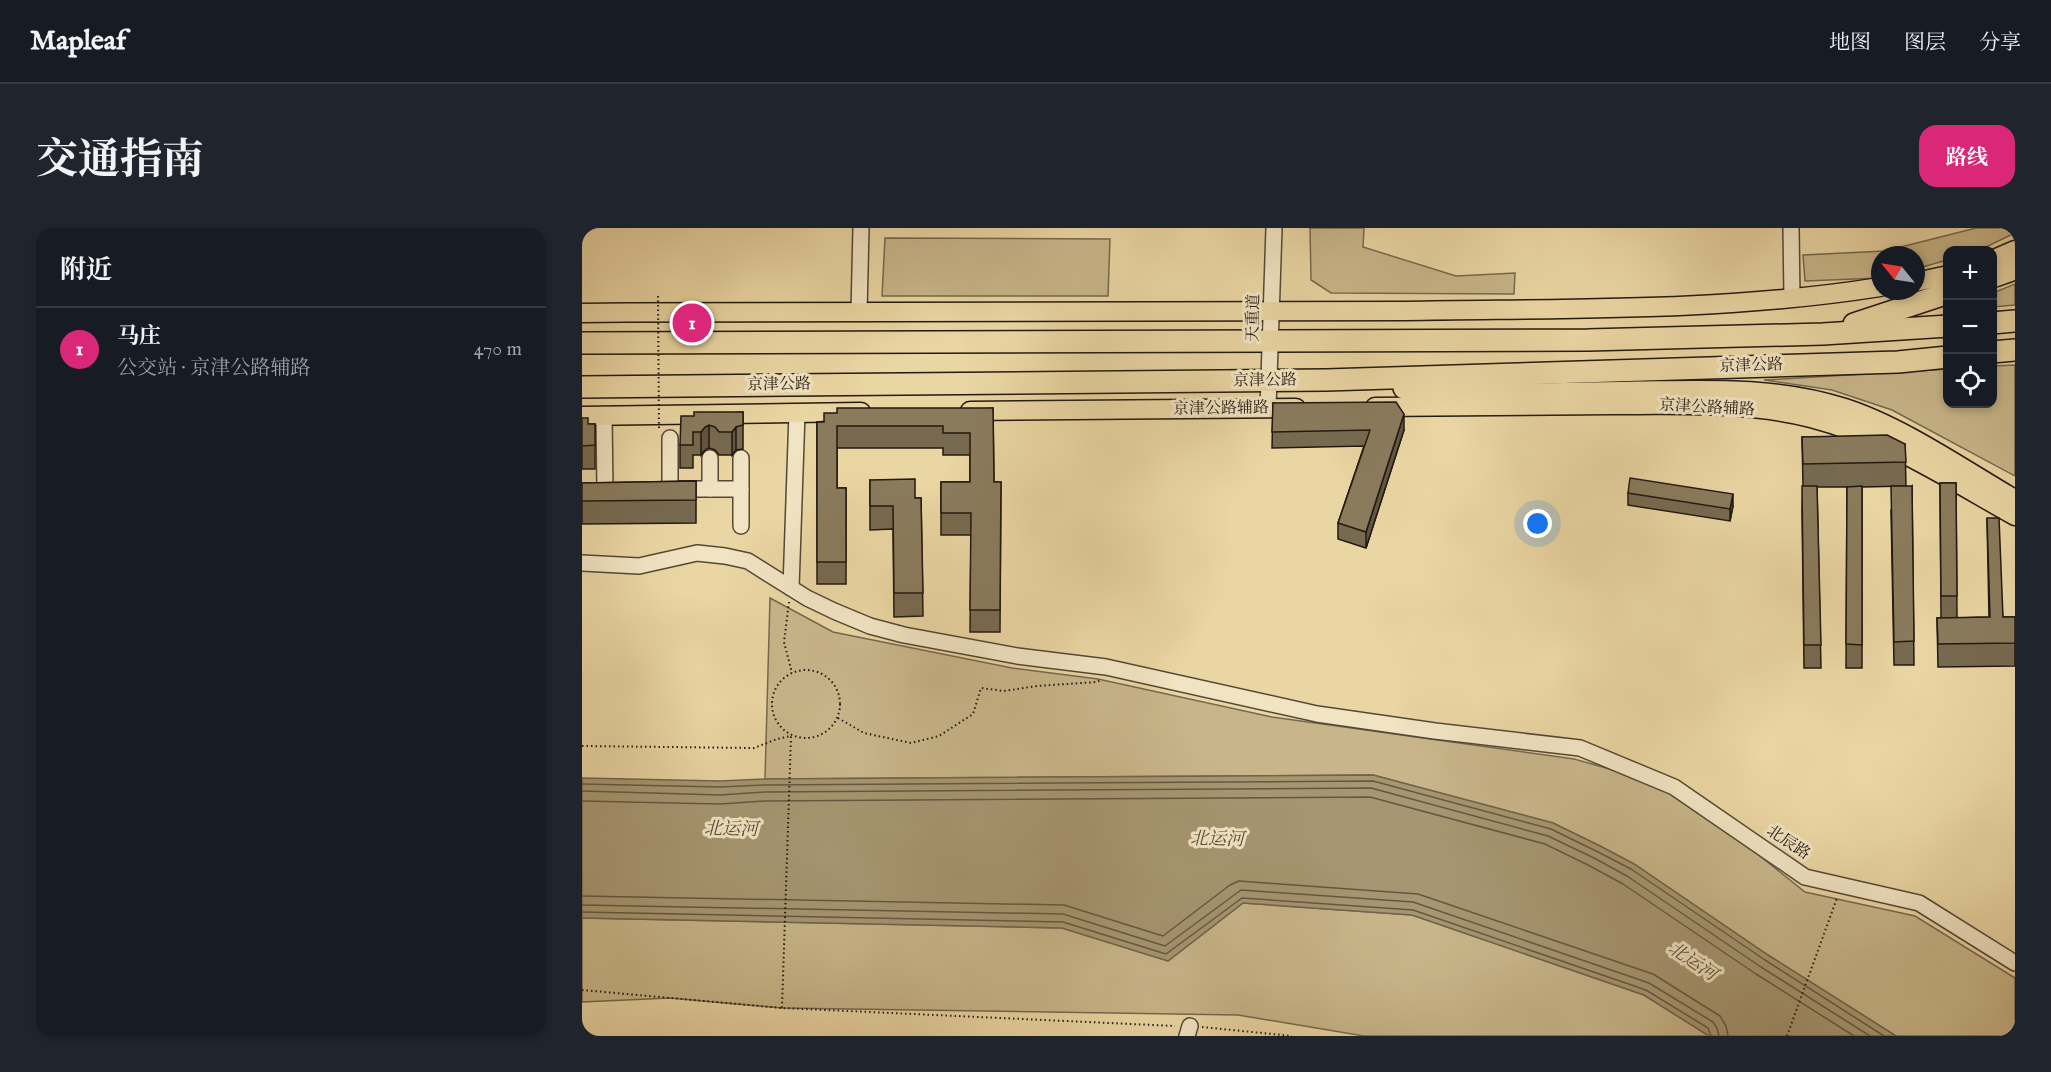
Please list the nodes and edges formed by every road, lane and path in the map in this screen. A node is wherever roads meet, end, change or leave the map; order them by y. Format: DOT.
graph roads {
  1 [pos="861,228"];
  2 [pos="1274,228"];
  3 [pos="1791,228"];
  4 [pos="2015,250"];
  5 [pos="1997,258"];
  6 [pos="2015,269"];
  7 [pos="1997,275"];
  8 [pos="1943,276"];
  9 [pos="1925,280"];
  10 [pos="1871,288"];
  11 [pos="1943,294"];
  12 [pos="658,296"];
  13 [pos="1792,298"];
  14 [pos="859,312"];
  15 [pos="1271,312"];
  16 [pos="582,313"];
  17 [pos="2015,321"];
  18 [pos="1997,323"];
  19 [pos="1943,326"];
  20 [pos="1823,334"];
  21 [pos="1271,342"];
  22 [pos="582,343"];
  23 [pos="2015,350"];
  24 [pos="1997,352"];
  25 [pos="1943,357"];
  26 [pos="1326,380"];
  27 [pos="1270,381"];
  28 [pos="582,387"];
  29 [pos="1362,407"];
  30 [pos="1268,408"];
  31 [pos="1315,408"];
  32 [pos="950,411"];
  33 [pos="879,412"];
  34 [pos="797,413"];
  35 [pos="582,416"];
  36 [pos="604,416"];
  37 [pos="664,434"];
  38 [pos="710,458"];
  39 [pos="741,458"];
  40 [pos="710,489"];
  41 [pos="741,489"];
  42 [pos="605,491"];
  43 [pos="2015,501"];
  44 [pos="2015,516"];
  45 [pos="741,526"];
  46 [pos="582,563"];
  47 [pos="791,588"];
  48 [pos="1120,670"];
  49 [pos="792,672"];
  50 [pos="838,718"];
  51 [pos="791,736"];
  52 [pos="582,746"];
  53 [pos="1842,885"];
  54 [pos="2015,963"];
  55 [pos="582,990"];
  56 [pos="782,1008"];
  57 [pos="1188,1031"];
  58 [pos="1292,1036"];
  59 [pos="1787,1036"];
  1 -- 14 [label="street"];
  2 -- 15 [label="street, 天重道"];
  3 -- 13 [label="street"];
  4 -- 5 [label="main road"];
  6 -- 7 [label="highway"];
  8 -- 9 [label="main road"];
  10 -- 13 [label="main road"];
  11 -- 20 [label="highway"];
  12 -- 37 [label="path, bridge"];
  13 -- 15 [label="main road"];
  14 -- 15 [label="main road"];
  14 -- 16 [label="main road"];
  15 -- 21 [label="street, 天重道"];
  17 -- 18 [label="highway"];
  19 -- 20 [label="highway, 京津公路"];
  20 -- 21 [label="highway, 京津公路"];
  21 -- 22 [label="highway, 京津公路"];
  21 -- 27 [label="street, 天重道"];
  23 -- 24 [label="highway"];
  25 -- 26 [label="highway, 京津公路"];
  26 -- 27 [label="highway, 京津公路"];
  26 -- 43 [label="highway"];
  27 -- 28 [label="highway, 京津公路"];
  27 -- 30 [label="street, 天重道"];
  29 -- 44 [label="main road, 京津公路辅路"];
  30 -- 31 [label="main road, 京津公路辅路"];
  30 -- 32 [label="main road, 京津公路辅路"];
  33 -- 34 [label="main road"];
  34 -- 36 [label="main road"];
  34 -- 47 [label="street"];
  35 -- 36 [label="main road"];
  36 -- 42 [label="street"];
  37 -- 40 [label="street"];
  38 -- 40 [label="street"];
  39 -- 41 [label="street"];
  40 -- 41 [label="street"];
  41 -- 45 [label="street"];
  46 -- 47 [label="street, 北辰路"];
  47 -- 48 [label="street, 北辰路"];
  47 -- 49 [label="path"];
  48 -- 50 [label="path"];
  48 -- 53 [label="street, 北辰路"];
  49 -- 50 [label="path"];
  49 -- 51 [label="path"];
  50 -- 51 [label="path"];
  51 -- 52 [label="path"];
  51 -- 56 [label="path"];
  53 -- 54 [label="street, 北辰路"];
  53 -- 59 [label="path"];
  55 -- 56 [label="path"];
  56 -- 57 [label="path"];
  57 -- 58 [label="path"];
}
